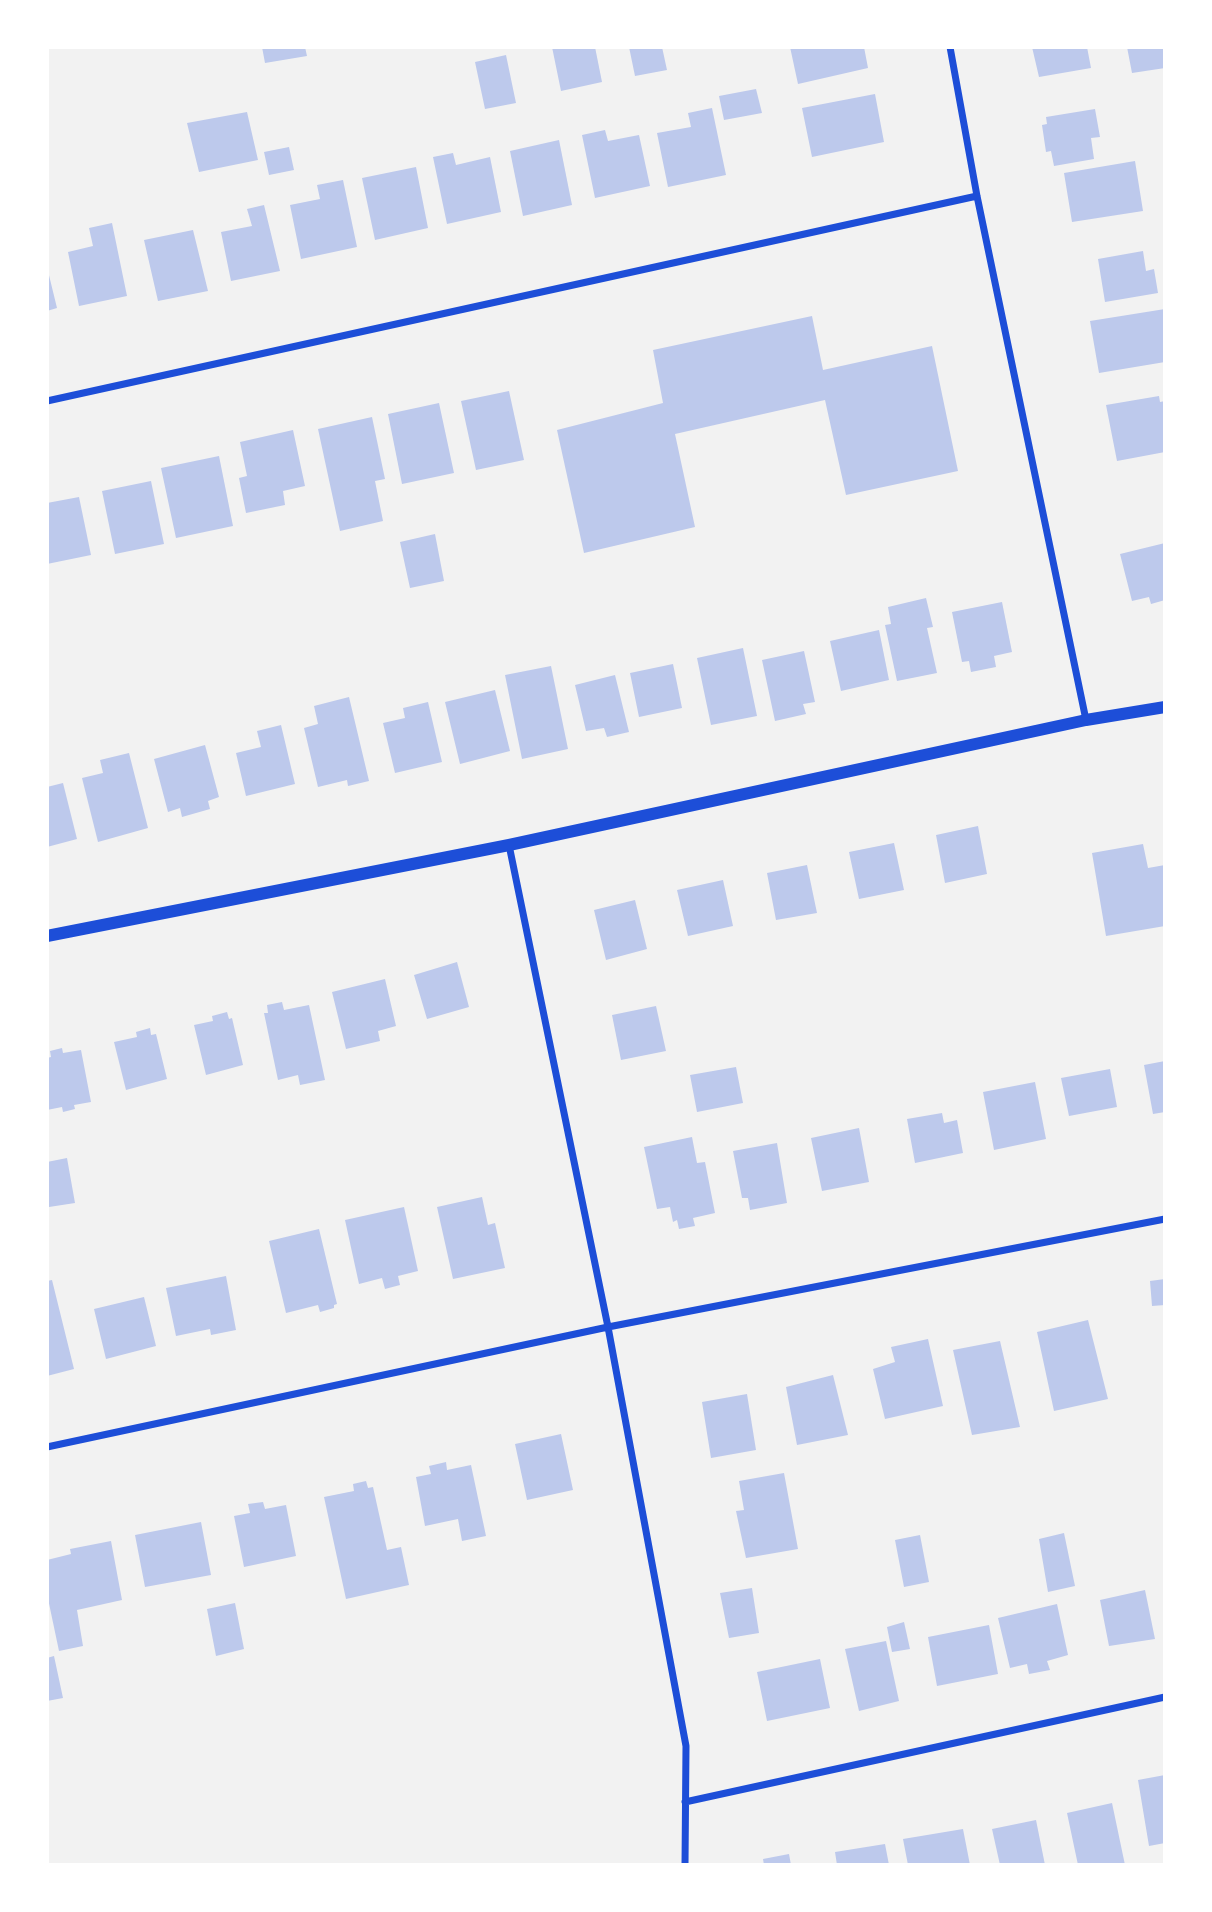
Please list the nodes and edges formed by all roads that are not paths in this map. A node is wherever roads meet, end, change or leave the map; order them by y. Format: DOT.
graph roads {
  1 [pos="950,47"];
  2 [pos="976,196"];
  3 [pos="47,401"];
  4 [pos="1165,707"];
  5 [pos="1086,720"];
  6 [pos="509,845"];
  7 [pos="47,936"];
  8 [pos="1165,1219"];
  9 [pos="608,1327"];
  10 [pos="47,1447"];
  11 [pos="1165,1697"];
  12 [pos="685,1802"];
  13 [pos="685,1865"];
  1 -- 2 [label="street"];
  2 -- 3 [label="street"];
  2 -- 5 [label="street"];
  4 -- 5 [label="street"];
  5 -- 6 [label="street"];
  6 -- 7 [label="street"];
  6 -- 9 [label="street"];
  8 -- 9 [label="street"];
  9 -- 10 [label="street"];
  9 -- 12 [label="street"];
  11 -- 12 [label="street"];
  12 -- 13 [label="street"];
}
